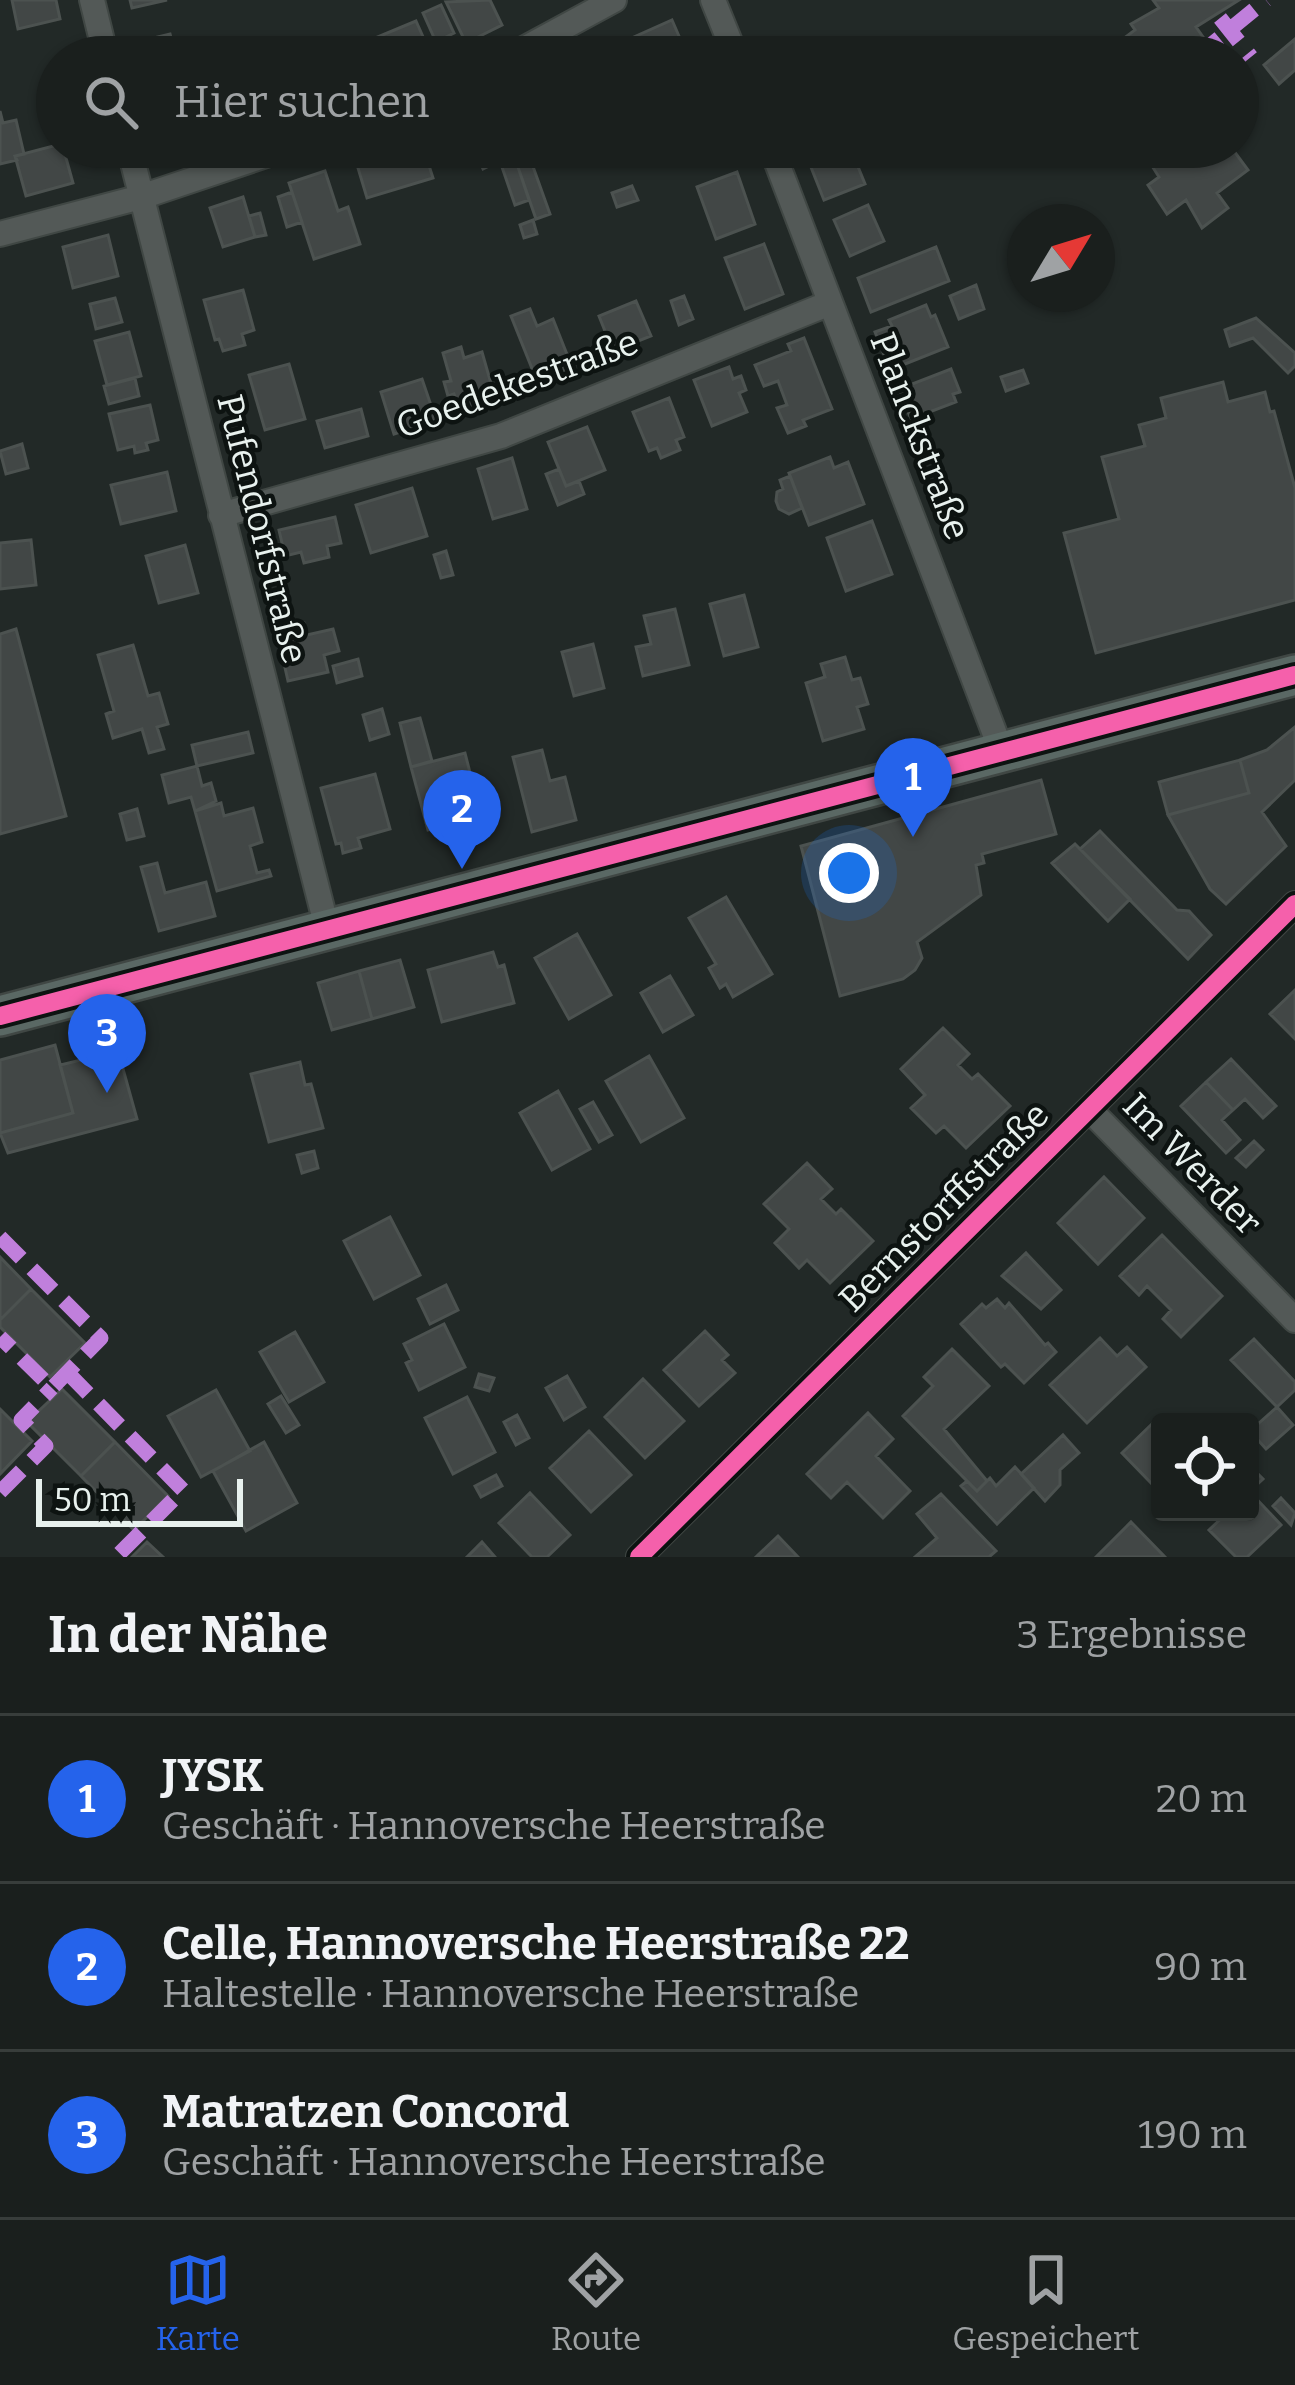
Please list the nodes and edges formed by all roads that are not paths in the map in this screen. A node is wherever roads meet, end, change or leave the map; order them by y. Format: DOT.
graph roads {
  1 [pos="92,0"];
  2 [pos="614,0"];
  3 [pos="713,0"];
  4 [pos="101,36"];
  5 [pos="548,36"];
  6 [pos="728,36"];
  7 [pos="134,168"];
  8 [pos="227,168"];
  9 [pos="778,168"];
  10 [pos="141,197"];
  11 [pos="0,234"];
  12 [pos="830,303"];
  13 [pos="221,514"];
  14 [pos="1295,675"];
  15 [pos="1001,750"];
  16 [pos="1295,904"];
  17 [pos="327,928"];
  18 [pos="0,1016"];
  19 [pos="1089,1109"];
  20 [pos="1295,1320"];
  21 [pos="639,1557"];
  1 -- 4 [label="street"];
  2 -- 5 [label="street"];
  3 -- 6 [label="street"];
  7 -- 10 [label="street, Pufendorfstraße"];
  8 -- 10 [label="street"];
  9 -- 12 [label="street, Planckstraße"];
  10 -- 11 [label="street"];
  10 -- 13 [label="street, Pufendorfstraße"];
  12 -- 13 [label="street, Goedekestraße"];
  12 -- 15 [label="street, Planckstraße"];
  13 -- 17 [label="street, Pufendorfstraße"];
  14 -- 15 [label="main road"];
  15 -- 17 [label="main road"];
  16 -- 19 [label="street, Bernstorffstraße"];
  17 -- 18 [label="main road"];
  19 -- 20 [label="street, Im Werder"];
  19 -- 21 [label="street, Bernstorffstraße"];
}
